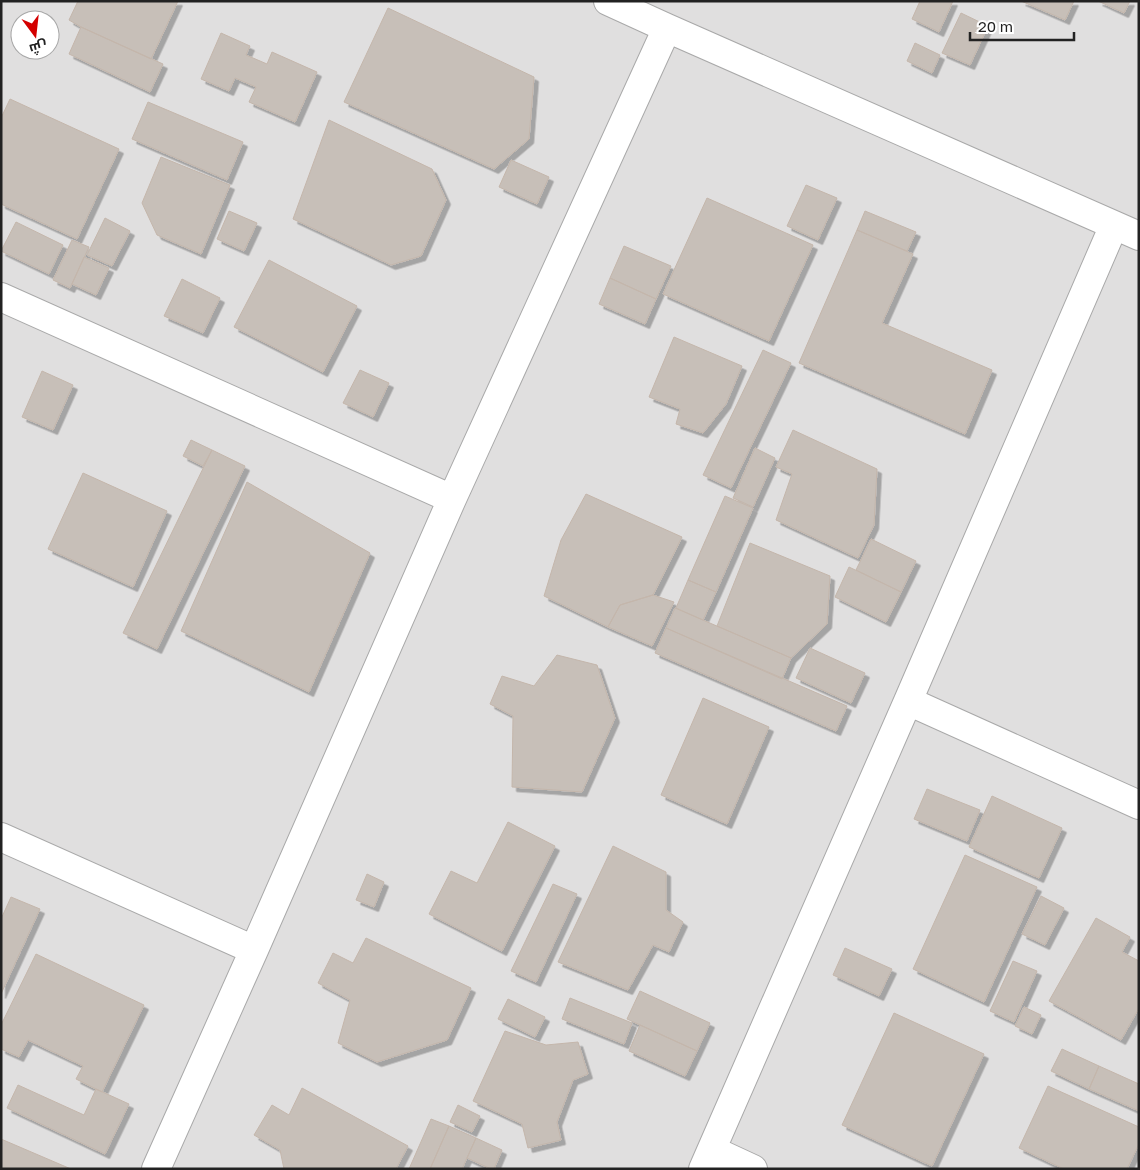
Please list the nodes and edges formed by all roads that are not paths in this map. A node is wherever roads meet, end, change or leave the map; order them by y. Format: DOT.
graph roads {
  1 [pos="608,1"];
  2 [pos="666,28"];
  3 [pos="1114,225"];
  4 [pos="1139,236"];
  5 [pos="1,297"];
  6 [pos="452,499"];
  7 [pos="908,701"];
  8 [pos="1139,805"];
  9 [pos="1,837"];
  10 [pos="254,950"];
  11 [pos="708,1160"];
  12 [pos="156,1169"];
  13 [pos="752,1169"];
  1 -- 2 [label="street"];
  2 -- 3 [label="street"];
  2 -- 6 [label="street"];
  3 -- 4 [label="street"];
  3 -- 7 [label="street"];
  5 -- 6 [label="street"];
  6 -- 10 [label="street"];
  7 -- 8 [label="street"];
  7 -- 11 [label="street"];
  9 -- 10 [label="street"];
  10 -- 12 [label="street"];
  11 -- 13 [label="street"];
}
